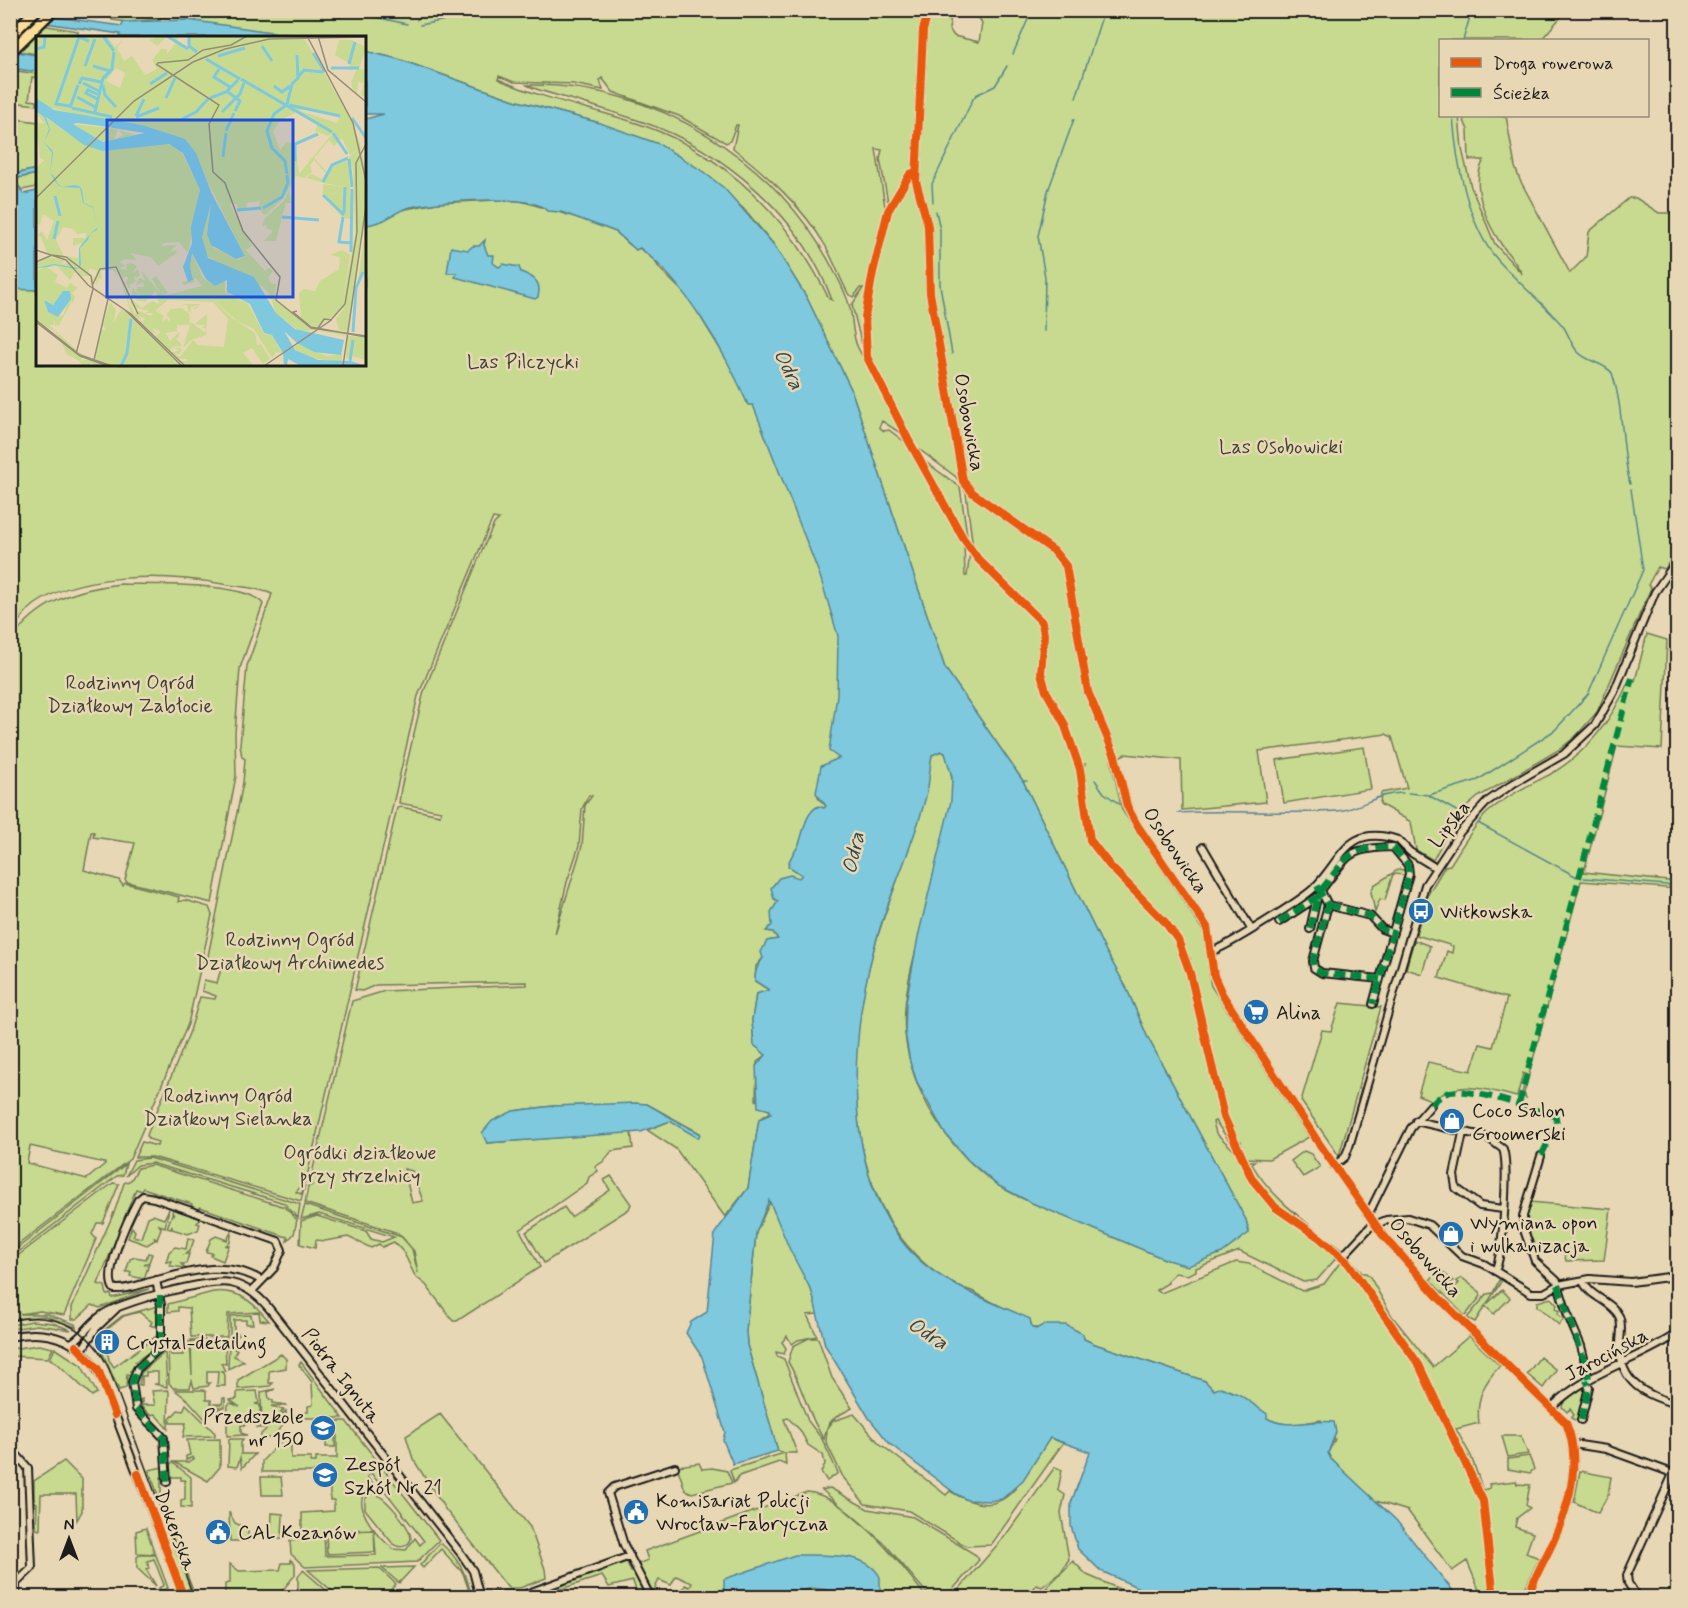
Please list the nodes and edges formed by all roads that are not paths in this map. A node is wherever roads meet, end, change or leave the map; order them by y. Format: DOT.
graph roads {
  1 [pos="36,10"];
  2 [pos="53,10"];
  3 [pos="929,10"];
  4 [pos="10,36"];
  5 [pos="10,52"];
  6 [pos="1677,559"];
  7 [pos="1203,847"];
  8 [pos="1436,868"];
  9 [pos="1319,892"];
  10 [pos="1328,905"];
  11 [pos="1279,922"];
  12 [pos="1251,929"];
  13 [pos="1310,929"];
  14 [pos="1393,933"];
  15 [pos="1212,951"];
  16 [pos="1380,979"];
  17 [pos="1373,1004"];
  18 [pos="1431,1105"];
  19 [pos="1416,1121"];
  20 [pos="1463,1133"];
  21 [pos="1541,1156"];
  22 [pos="1334,1166"];
  23 [pos="1503,1209"];
  24 [pos="1366,1212"];
  25 [pos="1375,1224"];
  26 [pos="1342,1257"];
  27 [pos="1496,1271"];
  28 [pos="1677,1279"];
  29 [pos="156,1280"];
  30 [pos="261,1280"];
  31 [pos="1583,1281"];
  32 [pos="1558,1285"];
  33 [pos="252,1291"];
  34 [pos="160,1296"];
  35 [pos="116,1308"];
  36 [pos="1677,1333"];
  37 [pos="10,1338"];
  38 [pos="76,1347"];
  39 [pos="1621,1363"];
  40 [pos="1587,1379"];
  41 [pos="1677,1405"];
  42 [pos="1552,1407"];
  43 [pos="1581,1420"];
  44 [pos="1573,1444"];
  45 [pos="10,1447"];
  46 [pos="675,1467"];
  47 [pos="1675,1474"];
  48 [pos="167,1482"];
  49 [pos="630,1556"];
  50 [pos="13,1588"];
  51 [pos="12,1597"];
  52 [pos="480,1597"];
  53 [pos="184,1598"];
  54 [pos="651,1598"];
  55 [pos="1528,1598"];
  56 [pos="1638,1598"];
  1 -- 4 [label="highway"];
  2 -- 5 [label="highway"];
  3 -- 15 [label="street, Osobowicka"];
  6 -- 8 [label="street, Lipska"];
  7 -- 12 [label="street"];
  8 -- 9 [label="street"];
  8 -- 22 [label="street, Lipska"];
  9 -- 10 [label="street"];
  9 -- 11 [label="street"];
  9 -- 12 [label="street"];
  9 -- 13 [label="street"];
  9 -- 14 [label="street"];
  10 -- 14 [label="street"];
  10 -- 16 [label="street"];
  12 -- 15 [label="street"];
  14 -- 16 [label="street"];
  15 -- 22 [label="street, Osobowicka"];
  16 -- 17 [label="street"];
  18 -- 19 [label="street"];
  19 -- 20 [label="street"];
  19 -- 24 [label="street"];
  20 -- 23 [label="street"];
  20 -- 23 [label="street"];
  21 -- 32 [label="street"];
  22 -- 24 [label="street, Osobowicka"];
  23 -- 27 [label="street"];
  24 -- 25 [label="street, Osobowicka"];
  25 -- 26 [label="street"];
  25 -- 27 [label="street"];
  25 -- 42 [label="street, Osobowicka"];
  27 -- 32 [label="street"];
  28 -- 31 [label="street"];
  29 -- 30 [label="street"];
  29 -- 30 [label="street"];
  29 -- 34 [label="street, Dokerska"];
  30 -- 33 [label="street"];
  31 -- 32 [label="street"];
  31 -- 39 [label="street"];
  32 -- 40 [label="street"];
  33 -- 34 [label="street"];
  33 -- 52 [label="street, Piotra Ignuta"];
  34 -- 35 [label="street"];
  34 -- 48 [label="street, Dokerska"];
  35 -- 38 [label="street"];
  35 -- 38 [label="street"];
  36 -- 39 [label="street, Jarocińska"];
  37 -- 38 [label="street"];
  38 -- 53 [label="street, Dokerska"];
  39 -- 40 [label="street, Jarocińska"];
  39 -- 41 [label="street"];
  40 -- 42 [label="street, Jarocińska"];
  40 -- 43 [label="street"];
  42 -- 44 [label="street, Osobowicka"];
  44 -- 47 [label="street"];
  44 -- 55 [label="street, Osobowicka"];
  45 -- 50 [label="street"];
  46 -- 49 [label="street"];
  47 -- 56 [label="street"];
  49 -- 52 [label="street"];
  49 -- 54 [label="street"];
  50 -- 51 [label="street"];
}
